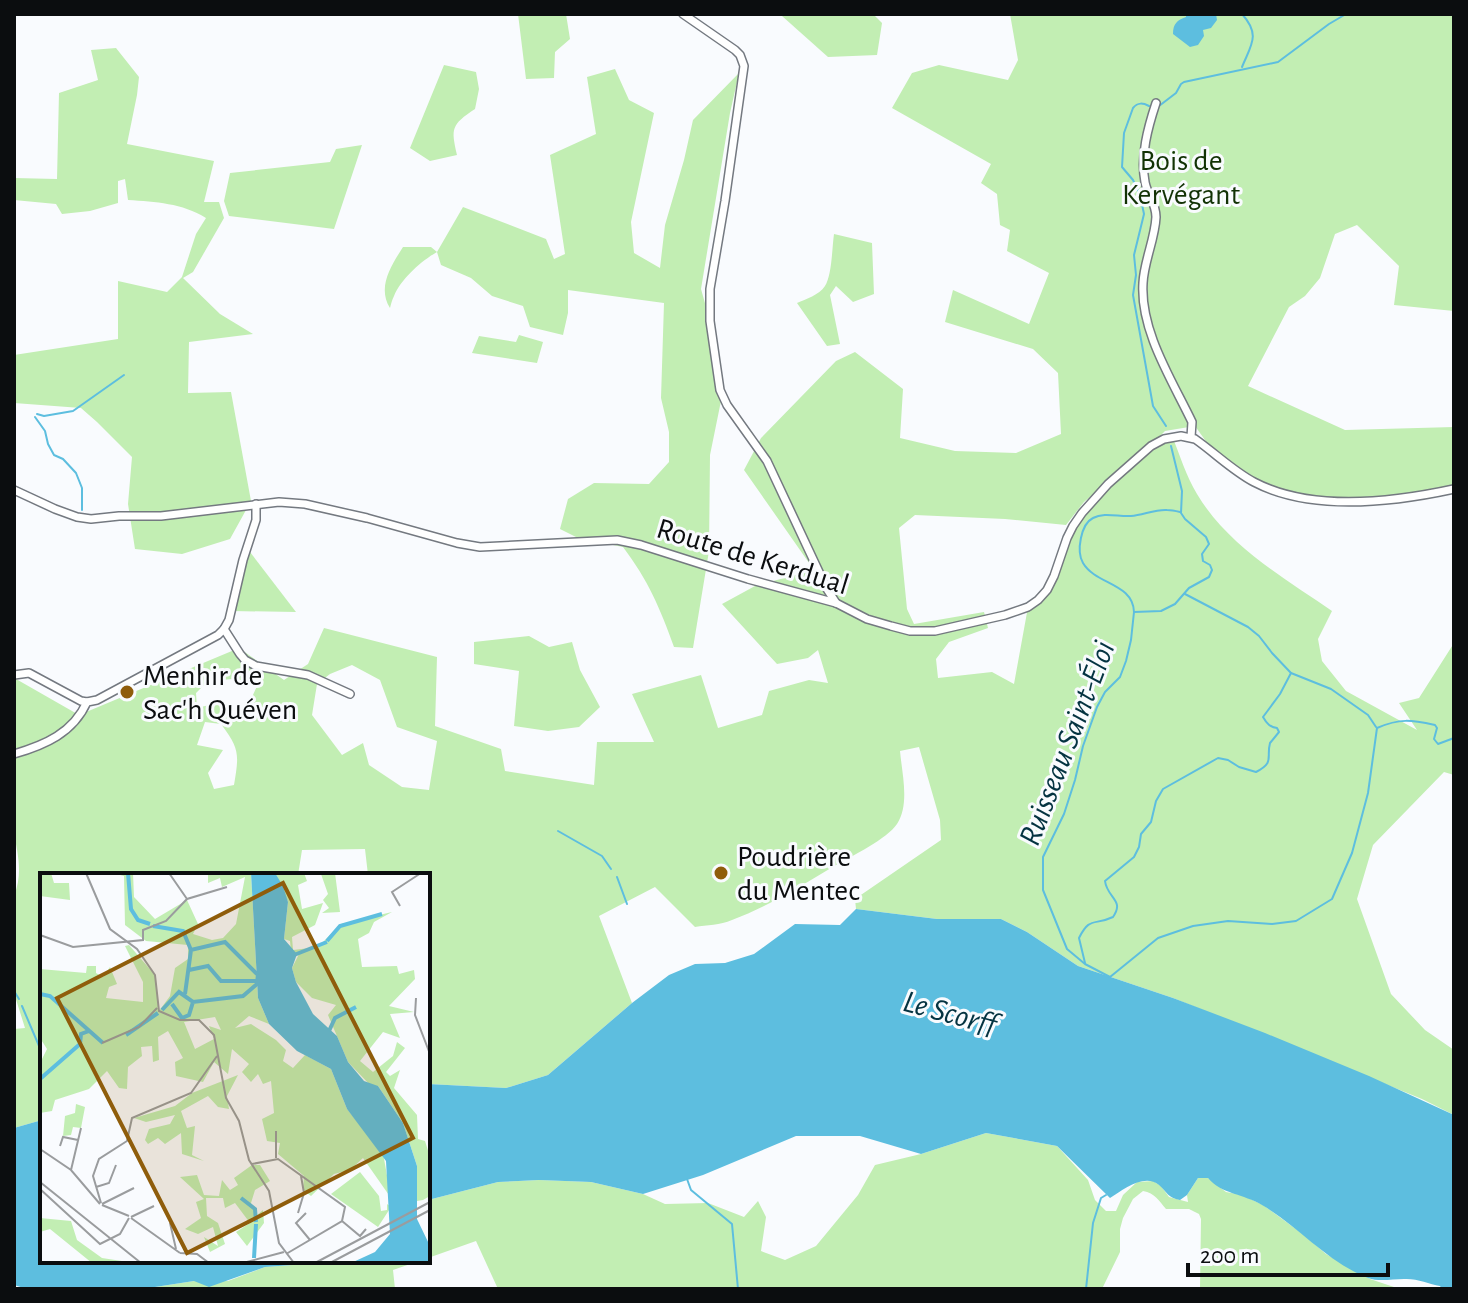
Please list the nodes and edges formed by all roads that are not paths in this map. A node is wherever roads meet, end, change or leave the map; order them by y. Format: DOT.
graph roads {
  1 [pos="683,14"];
  2 [pos="1156,103"];
  3 [pos="1191,437"];
  4 [pos="1454,489"];
  5 [pos="14,490"];
  6 [pos="256,504"];
  7 [pos="836,603"];
  8 [pos="224,629"];
  9 [pos="14,675"];
  10 [pos="350,694"];
  11 [pos="87,702"];
  12 [pos="14,754"];
  1 -- 7 [label="street"];
  2 -- 3 [label="street"];
  3 -- 4 [label="street"];
  3 -- 7 [label="street, Route de Kerdual"];
  5 -- 6 [label="street, Route de Kerdual"];
  6 -- 7 [label="street, Route de Kerdual"];
  6 -- 8 [label="street"];
  8 -- 10 [label="street"];
  8 -- 11 [label="street"];
  9 -- 11 [label="street"];
  11 -- 12 [label="street"];
}
